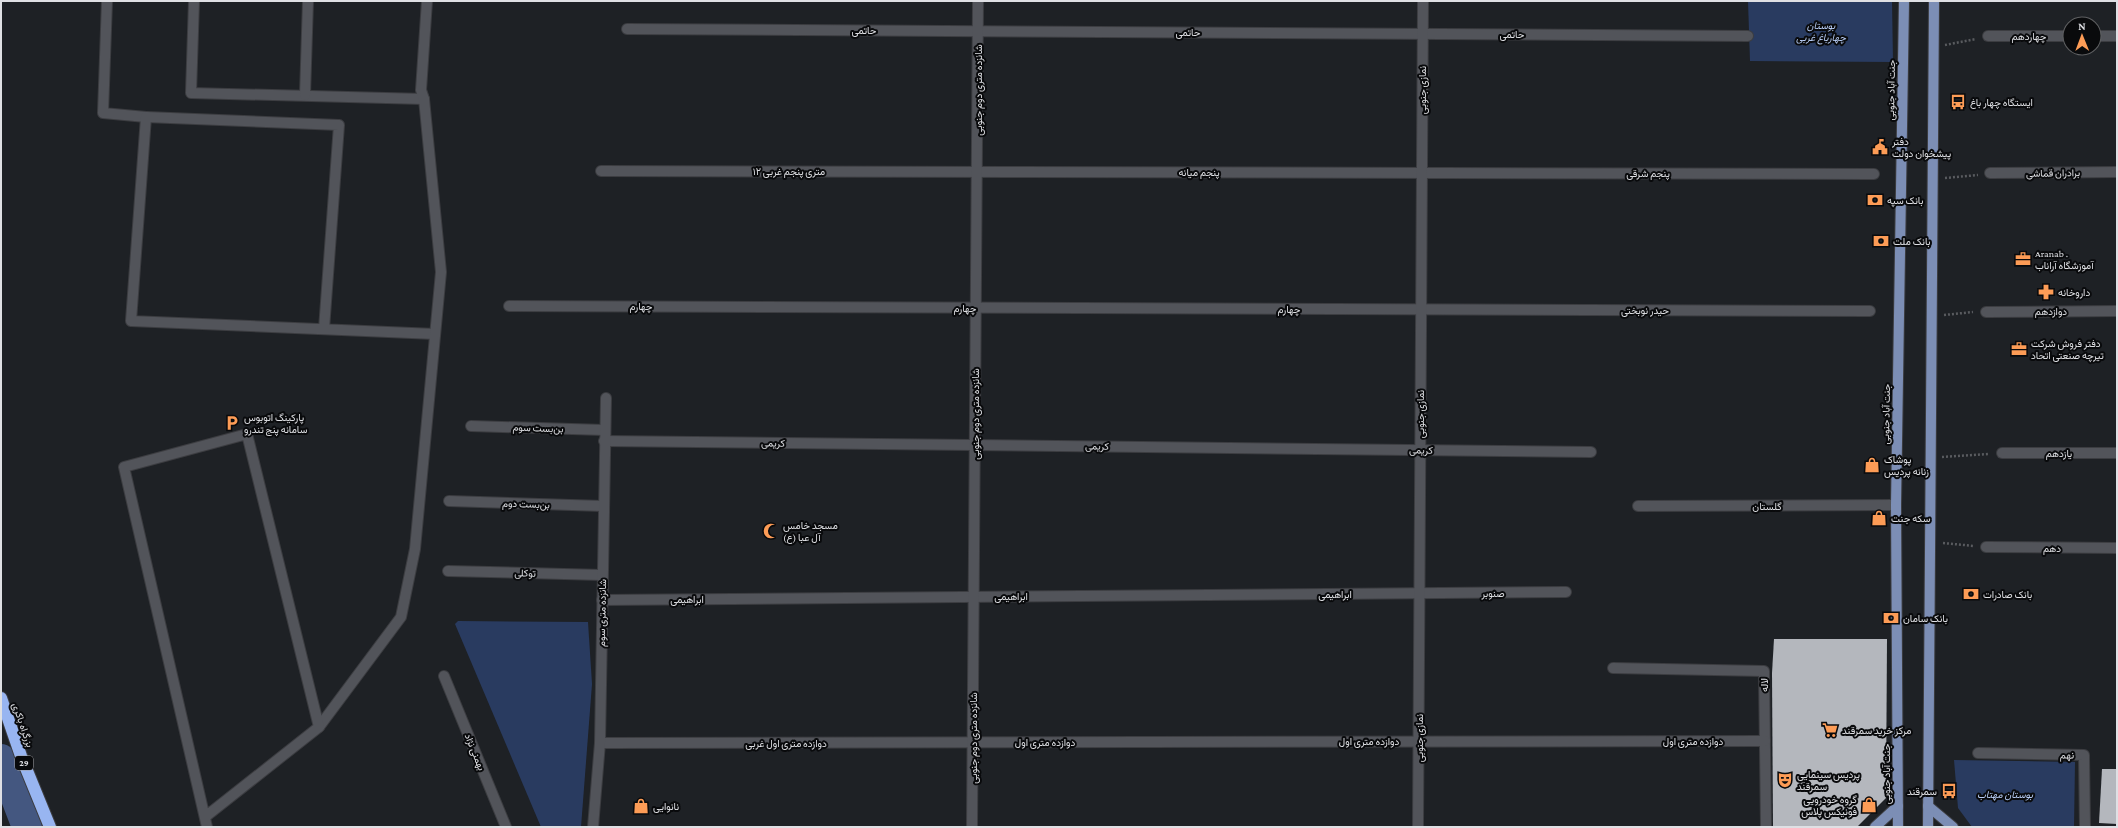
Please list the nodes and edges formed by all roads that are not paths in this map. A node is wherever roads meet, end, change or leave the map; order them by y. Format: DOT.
graph roads {
  1 [pos="107,1"];
  2 [pos="194,1"];
  3 [pos="308,1"];
  4 [pos="427,1"];
  5 [pos="978,1"];
  6 [pos="1423,1"];
  7 [pos="1904,1"];
  8 [pos="1934,1"];
  9 [pos="628,29"];
  10 [pos="978,31"];
  11 [pos="1422,34"];
  12 [pos="1748,36"];
  13 [pos="1988,36"];
  14 [pos="2062,36"];
  15 [pos="2102,36"];
  16 [pos="2117,36"];
  17 [pos="305,95"];
  18 [pos="424,99"];
  19 [pos="146,117"];
  20 [pos="601,170"];
  21 [pos="977,171"];
  22 [pos="2117,172"];
  23 [pos="1422,173"];
  24 [pos="1990,173"];
  25 [pos="1874,174"];
  26 [pos="509,306"];
  27 [pos="976,308"];
  28 [pos="1421,310"];
  29 [pos="1870,310"];
  30 [pos="2117,311"];
  31 [pos="1986,312"];
  32 [pos="324,329"];
  33 [pos="435,334"];
  34 [pos="606,398"];
  35 [pos="471,426"];
  36 [pos="604,430"];
  37 [pos="604,441"];
  38 [pos="975,445"];
  39 [pos="1420,450"];
  40 [pos="1591,452"];
  41 [pos="2002,453"];
  42 [pos="2117,453"];
  43 [pos="449,501"];
  44 [pos="1896,505"];
  45 [pos="603,506"];
  46 [pos="1638,506"];
  47 [pos="1986,548"];
  48 [pos="2117,548"];
  49 [pos="448,571"];
  50 [pos="602,575"];
  51 [pos="1566,592"];
  52 [pos="1420,594"];
  53 [pos="974,597"];
  54 [pos="602,600"];
  55 [pos="1612,668"];
  56 [pos="444,676"];
  57 [pos="1,698"];
  58 [pos="319,727"];
  59 [pos="1419,741"];
  60 [pos="1765,741"];
  61 [pos="973,742"];
  62 [pos="600,744"];
  63 [pos="1978,753"];
  64 [pos="1898,806"];
  65 [pos="1928,806"];
  66 [pos="206,822"];
  67 [pos="50,827"];
  68 [pos="506,827"];
  69 [pos="592,827"];
  70 [pos="972,827"];
  71 [pos="1418,827"];
  72 [pos="1766,827"];
  73 [pos="1875,827"];
  74 [pos="1898,827"];
  75 [pos="1928,827"];
  76 [pos="1953,827"];
  77 [pos="2085,827"];
  1 -- 19 [label="street"];
  2 -- 17 [label="street"];
  3 -- 17 [label="street"];
  4 -- 18 [label="street"];
  5 -- 10 [label="street, شانزده متری دوم جنوبی"];
  6 -- 11 [label="street, نمازی جنوبی"];
  7 -- 44 [label="main road, جنت آباد جنوبی"];
  8 -- 65 [label="main road"];
  9 -- 10 [label="street, حاتمی"];
  10 -- 11 [label="street, حاتمی"];
  10 -- 21 [label="street, شانزده متری دوم جنوبی"];
  11 -- 12 [label="street, حاتمی"];
  11 -- 23 [label="street, نمازی جنوبی"];
  13 -- 14 [label="street, چهاردهم"];
  15 -- 16 [label="street"];
  17 -- 18 [label="street"];
  18 -- 33 [label="street"];
  19 -- 32 [label="street"];
  19 -- 32 [label="street"];
  20 -- 21 [label="street, ۱۲ متری پنجم غربی"];
  21 -- 23 [label="street, پنجم میانه"];
  21 -- 27 [label="street, شانزده متری دوم جنوبی"];
  22 -- 24 [label="street, برادران قماشی"];
  23 -- 25 [label="street, پنجم شرقی"];
  23 -- 28 [label="street, نمازی جنوبی"];
  26 -- 27 [label="street, چهارم"];
  27 -- 28 [label="street, چهارم"];
  27 -- 38 [label="street, شانزده متری دوم جنوبی"];
  28 -- 29 [label="street, حیدر نوبختی"];
  28 -- 39 [label="street, نمازی جنوبی"];
  30 -- 31 [label="street, دوازدهم"];
  32 -- 33 [label="street"];
  33 -- 58 [label="street"];
  34 -- 36 [label="street, شانزده متری سوم"];
  35 -- 36 [label="street, بن‌بست سوم"];
  36 -- 37 [label="street, شانزده متری سوم"];
  37 -- 38 [label="street, کریمی"];
  37 -- 45 [label="street, شانزده متری سوم"];
  38 -- 39 [label="street, کریمی"];
  38 -- 53 [label="street, شانزده متری دوم جنوبی"];
  39 -- 40 [label="street, کریمی"];
  39 -- 52 [label="street, نمازی جنوبی"];
  41 -- 42 [label="street, یازدهم"];
  43 -- 45 [label="street, بن‌بست دوم"];
  44 -- 46 [label="street, گلستان"];
  44 -- 64 [label="main road, جنت آباد جنوبی"];
  45 -- 50 [label="street, شانزده متری سوم"];
  47 -- 48 [label="street, دهم"];
  49 -- 50 [label="street, توکلی"];
  50 -- 54 [label="street, شانزده متری سوم"];
  51 -- 52 [label="street, صنوبر"];
  52 -- 53 [label="street, ابراهیمی"];
  52 -- 59 [label="street, نمازی جنوبی"];
  53 -- 54 [label="street, ابراهیمی"];
  53 -- 61 [label="street, شانزده متری دوم جنوبی"];
  54 -- 62 [label="street, شانزده متری سوم"];
  55 -- 60 [label="street, لاله"];
  56 -- 68 [label="street, بهمنی نژاد"];
  57 -- 67 [label="highway, بزرگراه باکری / 29"];
  58 -- 66 [label="street"];
  58 -- 66 [label="street"];
  59 -- 60 [label="street, دوازده متری اول"];
  59 -- 61 [label="street, دوازده متری اول"];
  59 -- 71 [label="street, نمازی جنوبی"];
  60 -- 72 [label="street, لاله"];
  61 -- 62 [label="street, دوازده متری اول غربی"];
  61 -- 70 [label="street, شانزده متری دوم جنوبی"];
  62 -- 69 [label="street, شانزده متری سوم"];
  63 -- 77 [label="street, نهم"];
  64 -- 73 [label="main road"];
  64 -- 74 [label="main road, جنت آباد جنوبی"];
  65 -- 75 [label="main road"];
  65 -- 76 [label="main road"];
}
